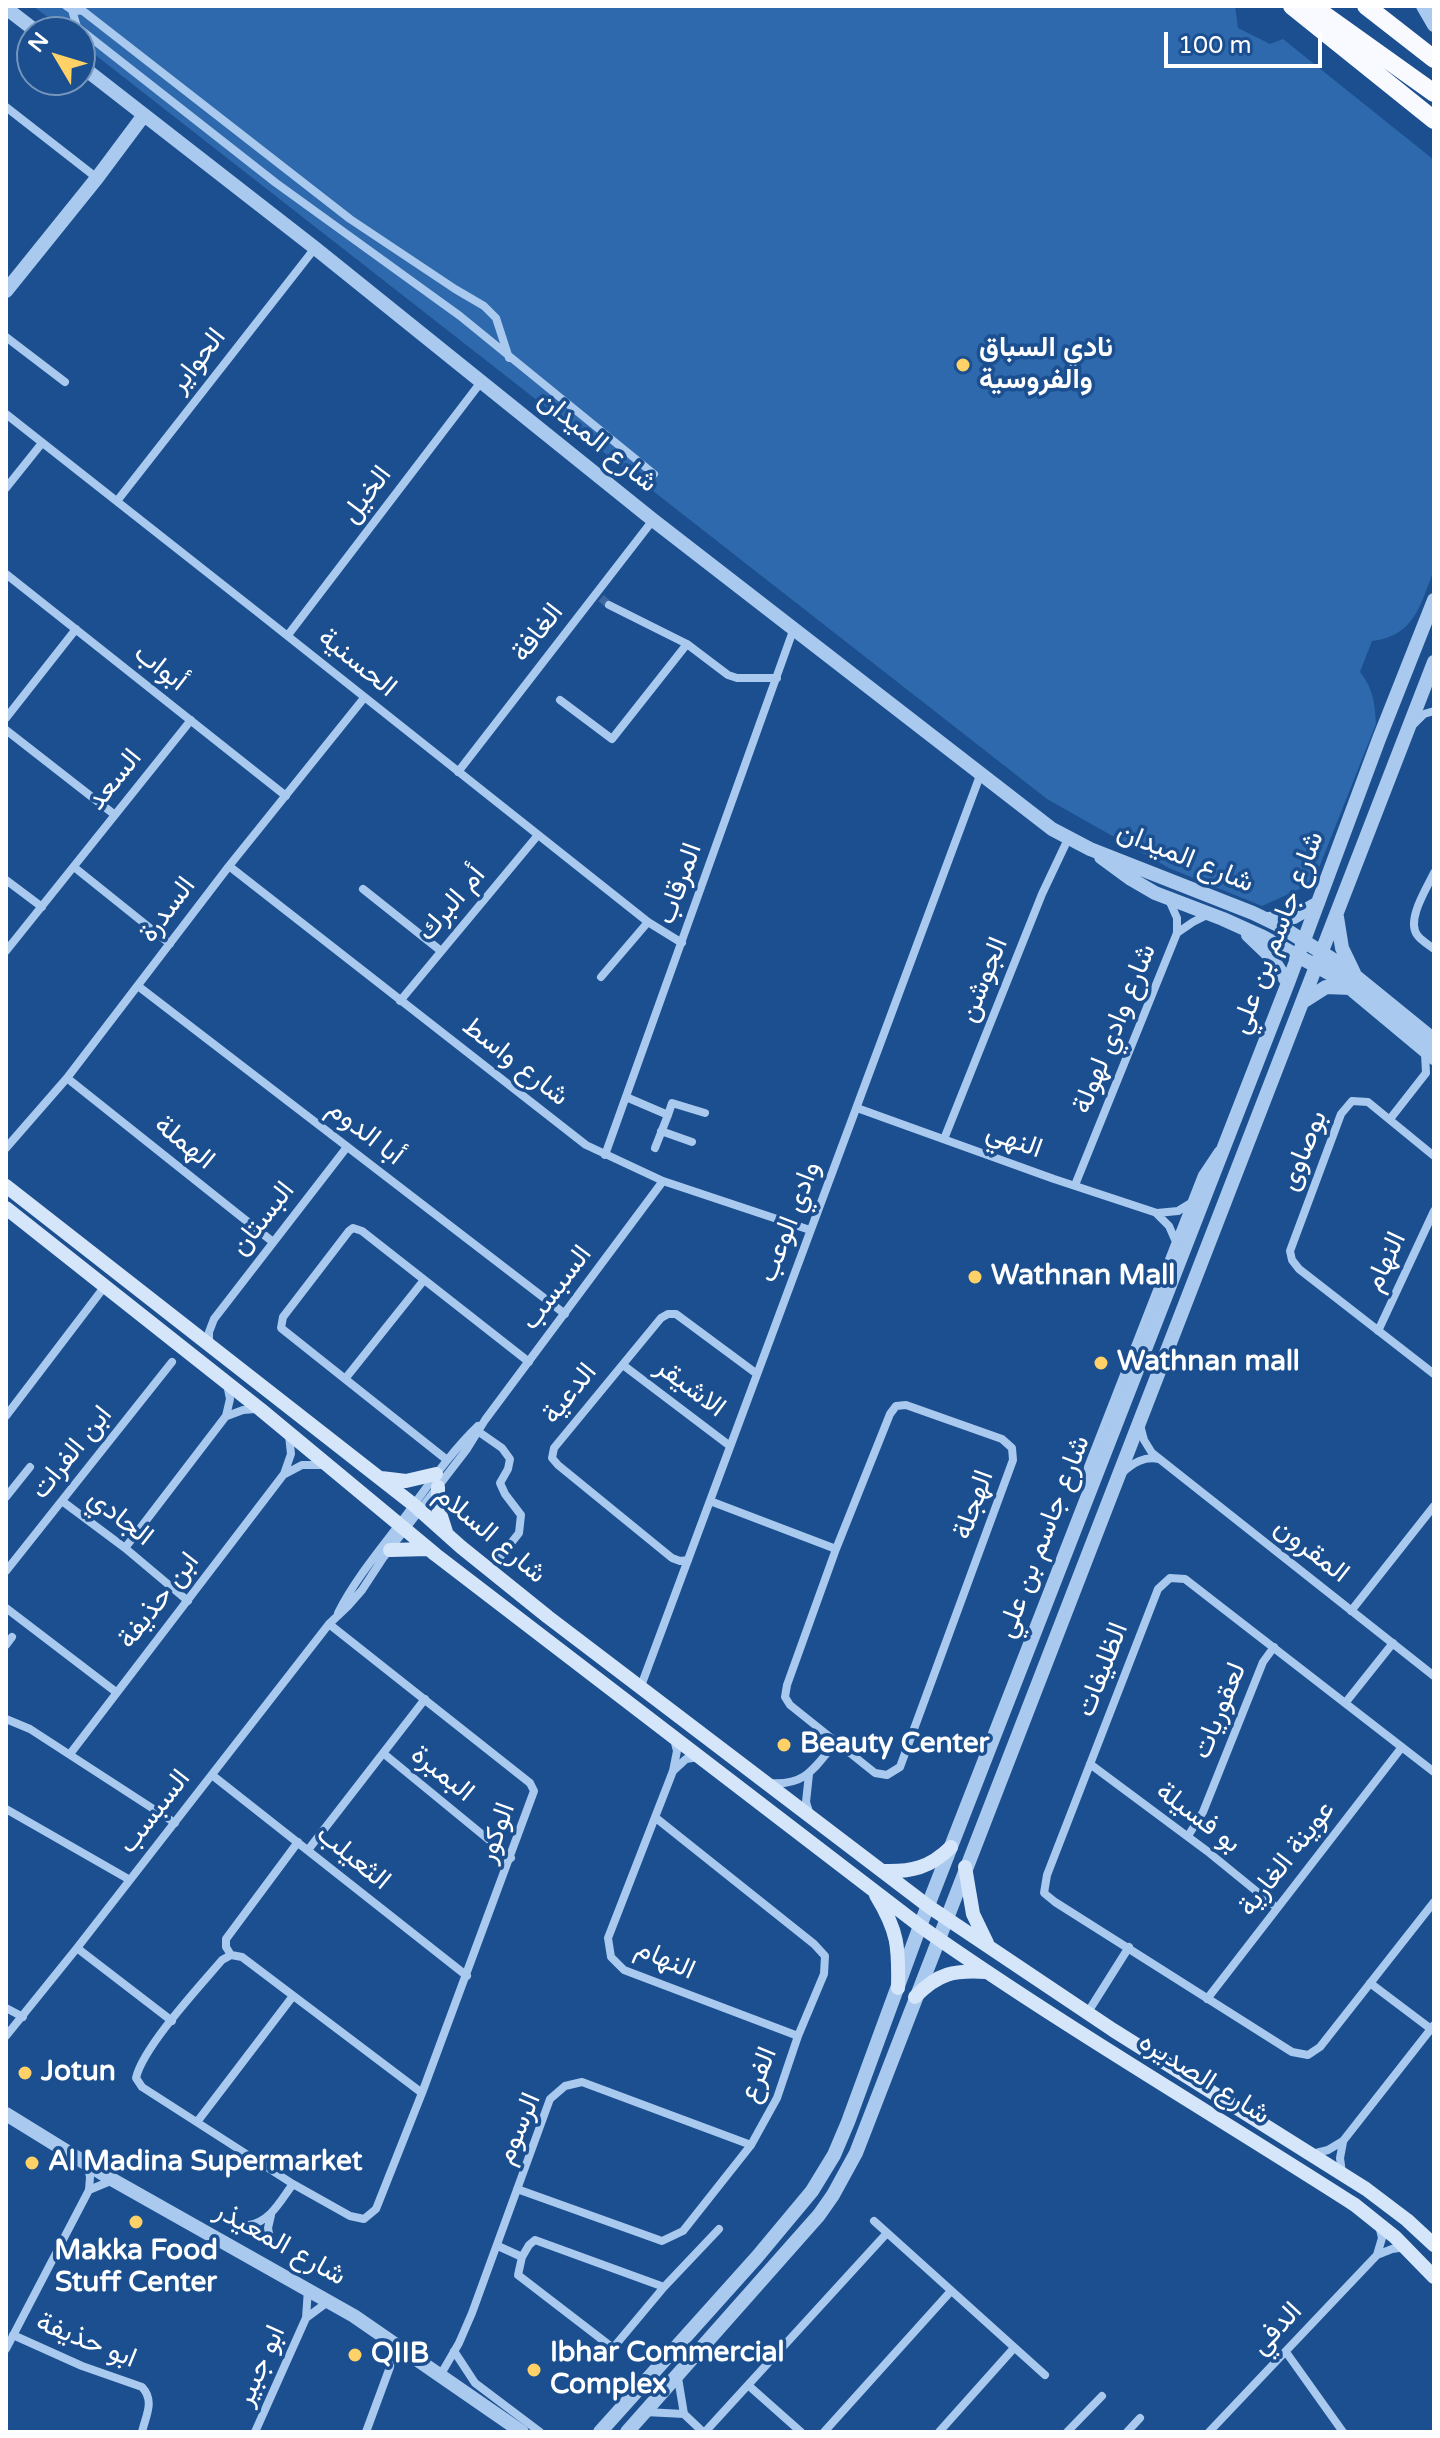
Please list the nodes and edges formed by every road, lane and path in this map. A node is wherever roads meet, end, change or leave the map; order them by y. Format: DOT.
graph roads {
  1 [pos="1292,6"];
  2 [pos="1312,6"];
  3 [pos="1366,6"];
  4 [pos="1423,6"];
  5 [pos="69,8"];
  6 [pos="1434,25"];
  7 [pos="1434,59"];
  8 [pos="96,78"];
  9 [pos="1434,93"];
  10 [pos="6,107"];
  11 [pos="144,115"];
  12 [pos="1434,120"];
  13 [pos="97,178"];
  14 [pos="315,248"];
  15 [pos="8,284"];
  16 [pos="6,337"];
  17 [pos="509,359"];
  18 [pos="65,382"];
  19 [pos="481,382"];
  20 [pos="6,414"];
  21 [pos="42,443"];
  22 [pos="654,474"];
  23 [pos="6,488"];
  24 [pos="117,501"];
  25 [pos="653,520"];
  26 [pos="6,574"];
  27 [pos="1434,600"];
  28 [pos="609,605"];
  29 [pos="795,628"];
  30 [pos="76,629"];
  31 [pos="288,635"];
  32 [pos="687,644"];
  33 [pos="1434,662"];
  34 [pos="777,678"];
  35 [pos="364,698"];
  36 [pos="560,700"];
  37 [pos="1434,711"];
  38 [pos="6,718"];
  39 [pos="191,720"];
  40 [pos="6,730"];
  41 [pos="1405,733"];
  42 [pos="458,772"];
  43 [pos="981,773"];
  44 [pos="286,796"];
  45 [pos="115,815"];
  46 [pos="538,835"];
  47 [pos="1068,839"];
  48 [pos="1090,849"];
  49 [pos="229,866"];
  50 [pos="74,867"];
  51 [pos="1434,873"];
  52 [pos="6,880"];
  53 [pos="363,889"];
  54 [pos="1168,899"];
  55 [pos="1318,903"];
  56 [pos="42,907"];
  57 [pos="1337,913"];
  58 [pos="1211,914"];
  59 [pos="1268,919"];
  60 [pos="648,922"];
  61 [pos="1239,926"];
  62 [pos="1177,933"];
  63 [pos="1304,940"];
  64 [pos="682,943"];
  65 [pos="170,944"];
  66 [pos="1434,949"];
  67 [pos="6,951"];
  68 [pos="441,951"];
  69 [pos="1323,951"];
  70 [pos="1298,955"];
  71 [pos="1318,966"];
  72 [pos="601,977"];
  73 [pos="1288,983"];
  74 [pos="1355,984"];
  75 [pos="138,986"];
  76 [pos="400,1001"];
  77 [pos="1304,1001"];
  78 [pos="1431,1049"];
  79 [pos="1430,1072"];
  80 [pos="67,1078"];
  81 [pos="626,1097"];
  82 [pos="857,1108"];
  83 [pos="705,1113"];
  84 [pos="668,1115"];
  85 [pos="1390,1119"];
  86 [pos="661,1131"];
  87 [pos="944,1139"];
  88 [pos="692,1142"];
  89 [pos="1224,1145"];
  90 [pos="347,1147"];
  91 [pos="6,1148"];
  92 [pos="655,1148"];
  93 [pos="605,1155"];
  94 [pos="1434,1156"];
  95 [pos="663,1181"];
  96 [pos="1075,1185"];
  97 [pos="6,1186"];
  98 [pos="1191,1203"];
  99 [pos="6,1208"];
  100 [pos="1434,1211"];
  101 [pos="1157,1213"];
  102 [pos="810,1230"];
  103 [pos="273,1242"];
  104 [pos="1176,1242"];
  105 [pos="424,1280"];
  106 [pos="105,1286"];
  107 [pos="565,1314"];
  108 [pos="200,1324"];
  109 [pos="1378,1331"];
  110 [pos="209,1346"];
  111 [pos="172,1362"];
  112 [pos="529,1362"];
  113 [pos="623,1365"];
  114 [pos="757,1374"];
  115 [pos="1434,1374"];
  116 [pos="345,1379"];
  117 [pos="226,1382"];
  118 [pos="260,1409"];
  119 [pos="6,1416"];
  120 [pos="226,1416"];
  121 [pos="485,1420"];
  122 [pos="1139,1423"];
  123 [pos="479,1432"];
  124 [pos="289,1435"];
  125 [pos="730,1446"];
  126 [pos="447,1460"];
  127 [pos="1160,1460"];
  128 [pos="330,1466"];
  129 [pos="30,1467"];
  130 [pos="284,1474"];
  131 [pos="376,1476"];
  132 [pos="1118,1477"];
  133 [pos="437,1481"];
  134 [pos="6,1497"];
  135 [pos="1087,1498"];
  136 [pos="62,1501"];
  137 [pos="710,1501"];
  138 [pos="1434,1506"];
  139 [pos="417,1508"];
  140 [pos="402,1526"];
  141 [pos="448,1536"];
  142 [pos="125,1548"];
  143 [pos="429,1549"];
  144 [pos="836,1549"];
  145 [pos="390,1550"];
  146 [pos="688,1560"];
  147 [pos="6,1571"];
  148 [pos="489,1571"];
  149 [pos="188,1601"];
  150 [pos="6,1608"];
  151 [pos="1351,1611"];
  152 [pos="337,1614"];
  153 [pos="329,1624"];
  154 [pos="12,1637"];
  155 [pos="1393,1643"];
  156 [pos="6,1645"];
  157 [pos="1274,1647"];
  158 [pos="1434,1676"];
  159 [pos="641,1686"];
  160 [pos="116,1692"];
  161 [pos="425,1699"];
  162 [pos="1346,1702"];
  163 [pos="6,1719"];
  164 [pos="673,1735"];
  165 [pos="836,1742"];
  166 [pos="1402,1747"];
  167 [pos="383,1753"];
  168 [pos="70,1754"];
  169 [pos="700,1756"];
  170 [pos="1090,1764"];
  171 [pos="673,1771"];
  172 [pos="1434,1772"];
  173 [pos="809,1774"];
  174 [pos="212,1775"];
  175 [pos="768,1783"];
  176 [pos="6,1809"];
  177 [pos="811,1816"];
  178 [pos="656,1818"];
  179 [pos="175,1823"];
  180 [pos="1188,1836"];
  181 [pos="298,1842"];
  182 [pos="951,1847"];
  183 [pos="308,1850"];
  184 [pos="511,1858"];
  185 [pos="965,1867"];
  186 [pos="882,1871"];
  187 [pos="130,1880"];
  188 [pos="871,1888"];
  189 [pos="1434,1902"];
  190 [pos="928,1906"];
  191 [pos="1277,1908"];
  192 [pos="946,1918"];
  193 [pos="920,1926"];
  194 [pos="938,1938"];
  195 [pos="989,1946"];
  196 [pos="1129,1947"];
  197 [pos="77,1948"];
  198 [pos="231,1955"];
  199 [pos="986,1972"];
  200 [pos="467,1976"];
  201 [pos="1370,1983"];
  202 [pos="898,1988"];
  203 [pos="293,1996"];
  204 [pos="915,1997"];
  205 [pos="1207,1999"];
  206 [pos="6,2008"];
  207 [pos="1088,2012"];
  208 [pos="23,2017"];
  209 [pos="172,2021"];
  210 [pos="1432,2027"];
  211 [pos="6,2036"];
  212 [pos="798,2036"];
  213 [pos="422,2093"];
  214 [pos="6,2114"];
  215 [pos="197,2122"];
  216 [pos="1343,2141"];
  217 [pos="751,2145"];
  218 [pos="1312,2154"];
  219 [pos="87,2165"];
  220 [pos="1342,2173"];
  221 [pos="113,2180"];
  222 [pos="293,2184"];
  223 [pos="517,2189"];
  224 [pos="89,2190"];
  225 [pos="271,2215"];
  226 [pos="874,2221"];
  227 [pos="1379,2224"];
  228 [pos="249,2225"];
  229 [pos="719,2229"];
  230 [pos="887,2233"];
  231 [pos="270,2239"];
  232 [pos="1434,2245"];
  233 [pos="498,2246"];
  234 [pos="1406,2247"];
  235 [pos="1377,2255"];
  236 [pos="522,2257"];
  237 [pos="1434,2277"];
  238 [pos="664,2287"];
  239 [pos="308,2289"];
  240 [pos="951,2291"];
  241 [pos="329,2301"];
  242 [pos="306,2318"];
  243 [pos="13,2335"];
  244 [pos="393,2342"];
  245 [pos="1014,2348"];
  246 [pos="6,2349"];
  247 [pos="407,2351"];
  248 [pos="454,2351"];
  249 [pos="1286,2352"];
  250 [pos="390,2367"];
  251 [pos="441,2374"];
  252 [pos="678,2375"];
  253 [pos="1045,2375"];
  254 [pos="748,2385"];
  255 [pos="1102,2396"];
  256 [pos="645,2412"];
  257 [pos="684,2414"];
  258 [pos="1140,2418"];
  259 [pos="142,2432"];
  260 [pos="255,2432"];
  261 [pos="366,2432"];
  262 [pos="522,2432"];
  263 [pos="540,2432"];
  264 [pos="600,2432"];
  265 [pos="627,2432"];
  266 [pos="704,2432"];
  267 [pos="801,2432"];
  268 [pos="824,2432"];
  269 [pos="939,2432"];
  270 [pos="1067,2432"];
  271 [pos="1127,2432"];
  272 [pos="1209,2432"];
  273 [pos="1343,2432"];
  1 -- 12 [label="highway"];
  2 -- 9 [label="highway"];
  3 -- 7 [label="highway"];
  4 -- 6 [label="street"];
  5 -- 17 [label="street"];
  5 -- 17 [label="street"];
  8 -- 11 [label="street, شارع الميدان"];
  10 -- 13 [label="street"];
  11 -- 13 [label="street"];
  11 -- 14 [label="street, شارع الميدان"];
  13 -- 15 [label="street"];
  14 -- 19 [label="street, شارع الميدان"];
  14 -- 24 [label="street, الحواير"];
  16 -- 18 [label="street"];
  17 -- 22 [label="street"];
  19 -- 25 [label="street, شارع الميدان"];
  19 -- 31 [label="street, الخيل"];
  20 -- 21 [label="street, الحسنية"];
  21 -- 23 [label="street"];
  21 -- 24 [label="street, الحسنية"];
  24 -- 31 [label="street, الحسنية"];
  25 -- 29 [label="street, شارع الميدان"];
  25 -- 42 [label="street, الغافة"];
  26 -- 30 [label="street, أبواب"];
  27 -- 55 [label="street, شارع جاسم بن علي"];
  28 -- 32 [label="street"];
  29 -- 34 [label="street, المرقاب"];
  29 -- 43 [label="street, شارع الميدان"];
  30 -- 38 [label="street"];
  30 -- 39 [label="street, أبواب"];
  31 -- 35 [label="street, الحسنية"];
  32 -- 34 [label="street"];
  32 -- 36 [label="street"];
  33 -- 41 [label="street, شارع جاسم بن علي"];
  34 -- 64 [label="street, المرقاب"];
  35 -- 42 [label="street, الحسنية"];
  35 -- 44 [label="street, السدرة"];
  37 -- 41 [label="street"];
  39 -- 44 [label="street, أبواب"];
  39 -- 45 [label="street, السعد"];
  40 -- 45 [label="street"];
  41 -- 57 [label="street, شارع جاسم بن علي"];
  42 -- 46 [label="street, الحسنية"];
  43 -- 47 [label="street, شارع الميدان"];
  43 -- 82 [label="street, وادي الوعب"];
  44 -- 49 [label="street, السدرة"];
  45 -- 50 [label="street, السعد"];
  46 -- 60 [label="street, الحسنية"];
  46 -- 68 [label="street, أم البرك"];
  47 -- 48 [label="street, شارع الميدان"];
  47 -- 87 [label="street, الجوشن"];
  48 -- 54 [label="street, شارع الميدان"];
  48 -- 59 [label="street, شارع الميدان"];
  49 -- 65 [label="street, السدرة"];
  49 -- 76 [label="street, شارع واسط"];
  50 -- 56 [label="street, السعد"];
  50 -- 65 [label="street"];
  51 -- 66 [label="street"];
  52 -- 56 [label="street"];
  53 -- 68 [label="street"];
  54 -- 58 [label="street, شارع الميدان"];
  54 -- 62 [label="street, شارع وادي لهولة"];
  55 -- 59 [label="street"];
  55 -- 63 [label="street, شارع جاسم بن علي"];
  56 -- 67 [label="street, السعد"];
  57 -- 69 [label="street, شارع جاسم بن علي"];
  57 -- 74 [label="street"];
  58 -- 61 [label="street, شارع الميدان"];
  58 -- 62 [label="street, شارع وادي لهولة"];
  59 -- 63 [label="street, شارع الميدان"];
  60 -- 64 [label="street, الحسنية"];
  60 -- 72 [label="street"];
  61 -- 70 [label="street, شارع الميدان"];
  61 -- 73 [label="street"];
  62 -- 96 [label="street, شارع وادي لهولة"];
  63 -- 69 [label="street, شارع الميدان"];
  63 -- 70 [label="street, شارع جاسم بن علي"];
  64 -- 81 [label="street, المرقاب"];
  65 -- 75 [label="street, السدرة"];
  68 -- 76 [label="street, أم البرك"];
  69 -- 71 [label="street, شارع جاسم بن علي"];
  69 -- 74 [label="street, شارع الميدان"];
  70 -- 71 [label="street, شارع الميدان"];
  70 -- 73 [label="street, شارع جاسم بن علي"];
  71 -- 74 [label="street, شارع الميدان"];
  71 -- 77 [label="street, شارع جاسم بن علي"];
  73 -- 89 [label="street, شارع جاسم بن علي"];
  74 -- 77 [label="street"];
  74 -- 78 [label="street"];
  75 -- 80 [label="street, السدرة"];
  75 -- 90 [label="street, أبا الدوم"];
  76 -- 93 [label="street, شارع واسط"];
  77 -- 122 [label="street, شارع جاسم بن علي"];
  78 -- 79 [label="street"];
  79 -- 85 [label="street"];
  80 -- 91 [label="street, السدرة"];
  80 -- 103 [label="street, الهملة"];
  81 -- 84 [label="street"];
  81 -- 93 [label="street, المرقاب"];
  82 -- 87 [label="street, النهي"];
  82 -- 102 [label="street, وادي الوعب"];
  83 -- 84 [label="street"];
  84 -- 86 [label="street"];
  85 -- 94 [label="street, بوصاوى"];
  85 -- 109 [label="street, بوصاوى"];
  86 -- 88 [label="street"];
  86 -- 92 [label="street"];
  87 -- 96 [label="street, النهي"];
  89 -- 98 [label="street"];
  89 -- 135 [label="street, شارع جاسم بن علي"];
  90 -- 103 [label="street, البستان"];
  90 -- 107 [label="street, أبا الدوم"];
  93 -- 95 [label="street, شارع واسط"];
  95 -- 102 [label="street, شارع واسط"];
  95 -- 107 [label="street, السبسب"];
  96 -- 101 [label="street, النهي"];
  97 -- 108 [label="main road, شارع السلام"];
  98 -- 101 [label="street"];
  98 -- 104 [label="street"];
  99 -- 106 [label="main road, شارع السلام"];
  100 -- 109 [label="street, النهام"];
  101 -- 104 [label="street"];
  102 -- 114 [label="street, وادي الوعب"];
  103 -- 108 [label="street, البستان"];
  104 -- 135 [label="street"];
  105 -- 112 [label="street"];
  105 -- 116 [label="street"];
  105 -- 116 [label="street"];
  106 -- 117 [label="main road, شارع السلام"];
  106 -- 119 [label="street"];
  107 -- 112 [label="street, السبسب"];
  108 -- 110 [label="main road, شارع السلام"];
  108 -- 110 [label="street, البستان"];
  109 -- 115 [label="street"];
  110 -- 131 [label="main road, شارع السلام"];
  111 -- 136 [label="street, ابن الفرات"];
  112 -- 121 [label="street, السبسب"];
  113 -- 114 [label="street, الدعية"];
  113 -- 125 [label="street, الاشيقر"];
  113 -- 146 [label="street, الدعية"];
  114 -- 125 [label="street, وادي الوعب"];
  116 -- 126 [label="street"];
  117 -- 118 [label="main road, شارع السلام"];
  117 -- 120 [label="street"];
  118 -- 120 [label="street"];
  118 -- 124 [label="main road, شارع السلام"];
  120 -- 142 [label="street"];
  121 -- 123 [label="street, السبسب"];
  121 -- 126 [label="street, السبسب"];
  122 -- 127 [label="street, المقرون"];
  122 -- 132 [label="street, شارع جاسم بن علي"];
  123 -- 133 [label="street, السبسب"];
  123 -- 148 [label="street"];
  124 -- 128 [label="main road, شارع السلام"];
  124 -- 130 [label="street, ابن حذيفة"];
  125 -- 137 [label="street, وادي الوعب"];
  126 -- 133 [label="street, السبسب"];
  127 -- 132 [label="street"];
  127 -- 151 [label="street, المقرون"];
  128 -- 130 [label="street"];
  128 -- 140 [label="main road, شارع السلام"];
  129 -- 134 [label="street"];
  130 -- 149 [label="street, ابن حذيفة"];
  131 -- 133 [label="main road"];
  131 -- 139 [label="main road, شارع السلام"];
  132 -- 185 [label="street, شارع جاسم بن علي"];
  133 -- 139 [label="street, السبسب"];
  133 -- 141 [label="main road"];
  135 -- 182 [label="street, شارع جاسم بن علي"];
  136 -- 142 [label="street, الجادي"];
  136 -- 147 [label="street, ابن الفرات"];
  137 -- 144 [label="street"];
  137 -- 146 [label="street, وادي الوعب"];
  138 -- 151 [label="street"];
  139 -- 140 [label="street, السبسب"];
  139 -- 141 [label="main road, شارع السلام"];
  140 -- 143 [label="main road, شارع السلام"];
  140 -- 145 [label="street, السبسب"];
  140 -- 152 [label="street, السبسب"];
  141 -- 148 [label="main road, شارع السلام"];
  142 -- 149 [label="street, الجادي"];
  143 -- 145 [label="main road"];
  143 -- 164 [label="main road, شارع السلام"];
  144 -- 165 [label="street, الهجلة"];
  144 -- 165 [label="street, الهجلة"];
  145 -- 152 [label="street, السبسب"];
  146 -- 159 [label="street, وادي الوعب"];
  148 -- 159 [label="main road, شارع السلام"];
  149 -- 160 [label="street, ابن حذيفة"];
  150 -- 160 [label="street"];
  151 -- 155 [label="street, المقرون"];
  152 -- 153 [label="street, السبسب"];
  153 -- 161 [label="street, الوكور"];
  153 -- 174 [label="street, السبسب"];
  154 -- 156 [label="street"];
  155 -- 158 [label="street, المقرون"];
  155 -- 162 [label="street"];
  157 -- 162 [label="street, الظليفات"];
  157 -- 170 [label="street, الظليفات"];
  157 -- 180 [label="street, لعقوريات"];
  159 -- 175 [label="main road, شارع السلام"];
  160 -- 168 [label="street, ابن حذيفة"];
  161 -- 167 [label="street"];
  161 -- 184 [label="street, الوكور"];
  162 -- 166 [label="street, الظليفات"];
  163 -- 168 [label="street"];
  164 -- 169 [label="main road, شارع السلام"];
  164 -- 171 [label="street, النهام"];
  165 -- 173 [label="street"];
  166 -- 172 [label="street, الظليفات"];
  166 -- 191 [label="street, عوينة الغارية"];
  167 -- 183 [label="street"];
  167 -- 184 [label="street, البمبرة"];
  168 -- 179 [label="street"];
  169 -- 171 [label="street"];
  169 -- 188 [label="main road, شارع السلام"];
  170 -- 180 [label="street, بو فسيلة"];
  170 -- 196 [label="street, الظليفات"];
  171 -- 178 [label="street, النهام"];
  173 -- 175 [label="street"];
  173 -- 177 [label="street"];
  174 -- 179 [label="street, السبسب"];
  174 -- 181 [label="street, الثعيلب"];
  175 -- 177 [label="main road, شارع السلام"];
  176 -- 187 [label="street"];
  177 -- 186 [label="main road, شارع السلام"];
  178 -- 212 [label="street, الفرع"];
  178 -- 212 [label="street, النهام"];
  179 -- 187 [label="street, السبسب"];
  180 -- 191 [label="street, بو فسيلة"];
  181 -- 183 [label="street, الثعيلب"];
  181 -- 198 [label="street"];
  182 -- 186 [label="main road"];
  182 -- 190 [label="street, شارع جاسم بن علي"];
  183 -- 200 [label="street, الثعيلب"];
  184 -- 200 [label="street, الوكور"];
  185 -- 192 [label="street, شارع جاسم بن علي"];
  185 -- 195 [label="main road"];
  186 -- 190 [label="main road, شارع السلام"];
  187 -- 197 [label="street, السبسب"];
  188 -- 193 [label="main road, شارع السلام"];
  188 -- 202 [label="main road"];
  189 -- 201 [label="street, الظليفات"];
  190 -- 192 [label="main road, شارع السلام"];
  190 -- 193 [label="street, شارع جاسم بن علي"];
  191 -- 205 [label="street, عوينة الغارية"];
  192 -- 194 [label="street, شارع جاسم بن علي"];
  192 -- 195 [label="main road, شارع الصديره"];
  193 -- 194 [label="main road, شارع السلام"];
  193 -- 202 [label="street, شارع جاسم بن علي"];
  194 -- 199 [label="main road, شارع الصديره"];
  194 -- 204 [label="street, شارع جاسم بن علي"];
  195 -- 207 [label="main road, شارع الصديره"];
  196 -- 205 [label="street, الظليفات"];
  196 -- 207 [label="street"];
  197 -- 208 [label="street, السبسب"];
  197 -- 209 [label="street"];
  198 -- 203 [label="street"];
  198 -- 209 [label="street, الوكور"];
  199 -- 204 [label="main road"];
  199 -- 227 [label="main road, شارع الصديره"];
  200 -- 213 [label="street, الوكور"];
  201 -- 205 [label="street, الظليفات"];
  201 -- 210 [label="street"];
  202 -- 264 [label="street, شارع جاسم بن علي"];
  203 -- 213 [label="street"];
  203 -- 215 [label="street"];
  204 -- 252 [label="street, شارع جاسم بن علي"];
  206 -- 208 [label="street"];
  207 -- 218 [label="main road, شارع الصديره"];
  208 -- 211 [label="street, السبسب"];
  209 -- 215 [label="street, الوكور"];
  210 -- 216 [label="street"];
  212 -- 217 [label="street, الفرع"];
  213 -- 222 [label="street, الوكور"];
  214 -- 219 [label="street, شارع المعيذر"];
  215 -- 222 [label="street, الوكور"];
  216 -- 218 [label="street"];
  216 -- 220 [label="street"];
  217 -- 223 [label="street, الفرع"];
  217 -- 223 [label="street, الرسوم"];
  218 -- 220 [label="main road, شارع الصديره"];
  219 -- 221 [label="street, شارع المعيذر"];
  219 -- 224 [label="street"];
  220 -- 232 [label="main road, شارع الصديره"];
  221 -- 224 [label="street"];
  221 -- 239 [label="street, شارع المعيذر"];
  222 -- 225 [label="street"];
  223 -- 233 [label="street, الرسوم"];
  224 -- 243 [label="street"];
  225 -- 228 [label="street"];
  225 -- 231 [label="street"];
  226 -- 230 [label="street"];
  227 -- 234 [label="main road, شارع الصديره"];
  227 -- 235 [label="street"];
  229 -- 238 [label="street"];
  230 -- 240 [label="street"];
  230 -- 254 [label="street"];
  233 -- 236 [label="street"];
  233 -- 248 [label="street, الرسوم"];
  234 -- 235 [label="street"];
  234 -- 237 [label="main road, شارع الصديره"];
  235 -- 249 [label="street, الدفي"];
  236 -- 238 [label="street"];
  236 -- 238 [label="street"];
  239 -- 241 [label="street, شارع المعيذر"];
  239 -- 242 [label="street, ابو جبير"];
  240 -- 245 [label="street"];
  240 -- 268 [label="street"];
  241 -- 242 [label="street, ابو جبير"];
  241 -- 244 [label="street, شارع المعيذر"];
  242 -- 260 [label="street, ابو جبير"];
  243 -- 246 [label="street"];
  243 -- 259 [label="street, ابو حذيفة"];
  244 -- 247 [label="street, شارع المعيذر"];
  244 -- 250 [label="street"];
  245 -- 253 [label="street"];
  245 -- 269 [label="street"];
  247 -- 250 [label="street"];
  247 -- 251 [label="street, شارع المعيذر"];
  248 -- 251 [label="street, الرسوم"];
  248 -- 263 [label="street"];
  249 -- 272 [label="street, الدفي"];
  249 -- 273 [label="street"];
  250 -- 261 [label="street"];
  251 -- 262 [label="street, شارع المعيذر"];
  252 -- 256 [label="street, شارع جاسم بن علي"];
  252 -- 257 [label="street"];
  254 -- 266 [label="street"];
  254 -- 267 [label="street"];
  255 -- 270 [label="street"];
  256 -- 257 [label="street"];
  256 -- 265 [label="street, شارع جاسم بن علي"];
  257 -- 266 [label="street"];
  258 -- 271 [label="street"];
}
